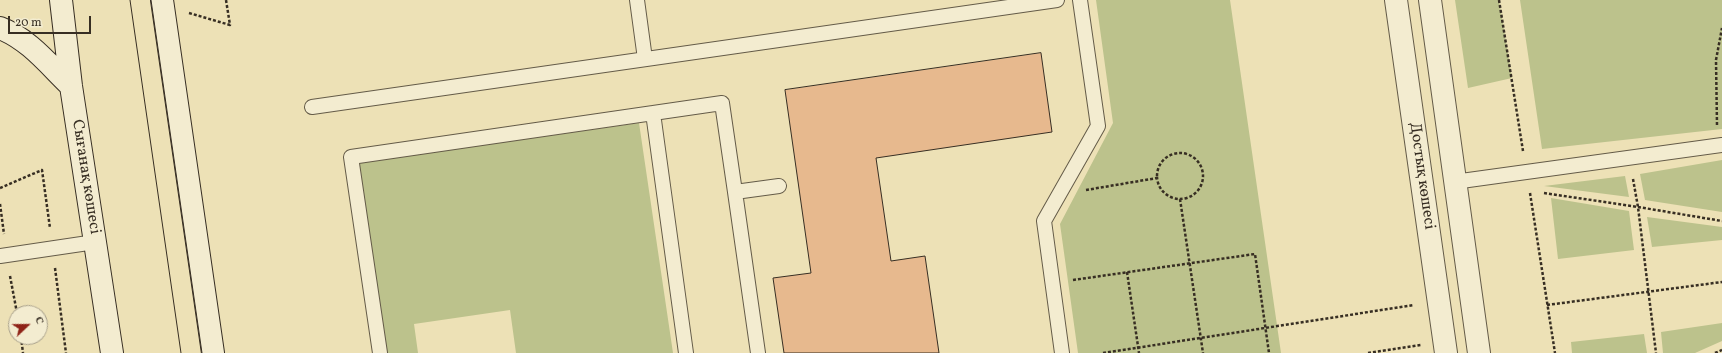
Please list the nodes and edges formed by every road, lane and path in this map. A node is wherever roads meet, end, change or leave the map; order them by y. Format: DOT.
graph roads {
  1 [pos="61,0"];
  2 [pos="162,0"];
  3 [pos="226,0"];
  4 [pos="637,0"];
  5 [pos="1057,0"];
  6 [pos="1080,0"];
  7 [pos="1396,0"];
  8 [pos="1430,0"];
  9 [pos="183,11"];
  10 [pos="0,28"];
  11 [pos="1722,28"];
  12 [pos="645,59"];
  13 [pos="71,86"];
  14 [pos="312,107"];
  15 [pos="653,113"];
  16 [pos="1718,129"];
  17 [pos="1722,145"];
  18 [pos="1630,159"];
  19 [pos="1157,178"];
  20 [pos="1454,182"];
  21 [pos="779,186"];
  22 [pos="1529,191"];
  23 [pos="735,192"];
  24 [pos="1059,194"];
  25 [pos="1180,199"];
  26 [pos="1638,207"];
  27 [pos="1722,221"];
  28 [pos="96,242"];
  29 [pos="0,256"];
  30 [pos="1191,263"];
  31 [pos="1127,272"];
  32 [pos="1722,282"];
  33 [pos="1052,283"];
  34 [pos="1649,293"];
  35 [pos="1438,301"];
  36 [pos="1547,305"];
  37 [pos="1265,328"];
  38 [pos="1201,338"];
  39 [pos="1138,347"];
  40 [pos="1445,347"];
  41 [pos="1722,350"];
  42 [pos="112,353"];
  43 [pos="213,353"];
  44 [pos="380,353"];
  45 [pos="686,353"];
  46 [pos="758,353"];
  47 [pos="1062,353"];
  48 [pos="1103,353"];
  49 [pos="1139,353"];
  50 [pos="1203,353"];
  51 [pos="1269,353"];
  52 [pos="1368,353"];
  53 [pos="1479,353"];
  54 [pos="1656,353"];
  55 [pos="1715,353"];
  1 -- 13 [label="main road, Сығанақ көшесі"];
  2 -- 43 [label="main road"];
  3 -- 9 [label="path"];
  4 -- 12 [label="lane"];
  5 -- 12 [label="lane"];
  6 -- 24 [label="lane"];
  7 -- 35 [label="main road, Достық көшесі"];
  8 -- 20 [label="main road, Достық көшесі"];
  10 -- 13 [label="main road"];
  11 -- 16 [label="path"];
  12 -- 14 [label="lane"];
  13 -- 28 [label="main road, Сығанақ көшесі"];
  15 -- 23 [label="lane"];
  15 -- 44 [label="lane"];
  15 -- 45 [label="lane"];
  17 -- 18 [label="lane"];
  18 -- 20 [label="lane"];
  18 -- 26 [label="path"];
  19 -- 24 [label="path"];
  19 -- 25 [label="path"];
  19 -- 25 [label="path"];
  20 -- 53 [label="main road, Достық көшесі"];
  21 -- 23 [label="lane"];
  22 -- 26 [label="path"];
  23 -- 46 [label="lane"];
  24 -- 33 [label="lane"];
  25 -- 30 [label="path"];
  26 -- 27 [label="path"];
  26 -- 34 [label="path"];
  28 -- 29 [label="lane"];
  28 -- 42 [label="main road, Сығанақ көшесі"];
  30 -- 31 [label="path"];
  30 -- 37 [label="path"];
  30 -- 38 [label="path"];
  31 -- 33 [label="path"];
  31 -- 39 [label="path"];
  32 -- 34 [label="path"];
  33 -- 47 [label="lane"];
  34 -- 36 [label="path"];
  34 -- 54 [label="path"];
  35 -- 37 [label="path"];
  35 -- 40 [label="main road, Достық көшесі"];
  37 -- 38 [label="path"];
  37 -- 51 [label="path"];
  38 -- 39 [label="path"];
  38 -- 50 [label="path"];
  39 -- 48 [label="path"];
  39 -- 49 [label="path"];
  40 -- 52 [label="path"];
  41 -- 55 [label="path"];
}
